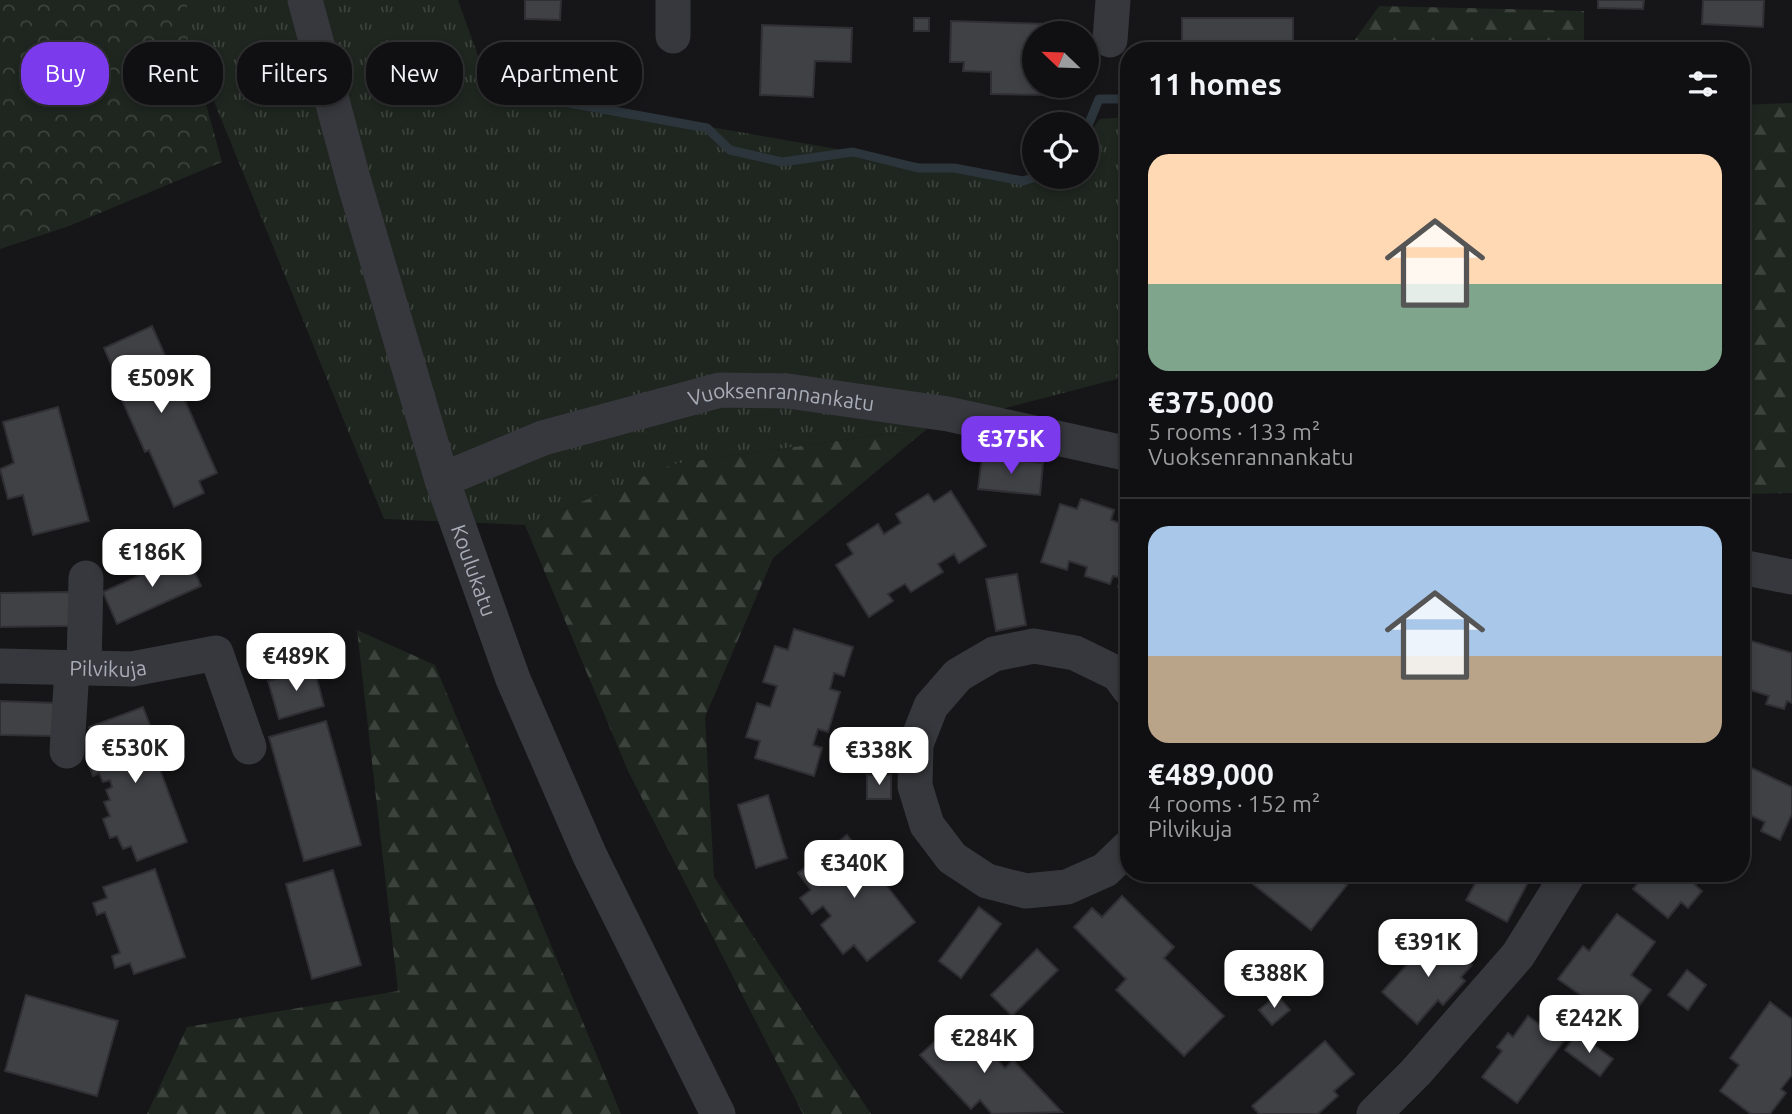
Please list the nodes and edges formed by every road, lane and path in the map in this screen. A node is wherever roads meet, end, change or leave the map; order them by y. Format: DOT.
graph roads {
  1 [pos="305,0"];
  2 [pos="673,0"];
  3 [pos="1113,0"];
  4 [pos="673,36"];
  5 [pos="1110,40"];
  6 [pos="1120,452"];
  7 [pos="442,480"];
  8 [pos="1750,568"];
  9 [pos="1792,577"];
  10 [pos="86,578"];
  11 [pos="0,666"];
  12 [pos="78,668"];
  13 [pos="1120,672"];
  14 [pos="249,747"];
  15 [pos="67,751"];
  16 [pos="1120,856"];
  17 [pos="1563,882"];
  18 [pos="718,1114"];
  19 [pos="1374,1114"];
  1 -- 7 [label="street, Koulukatu"];
  2 -- 4 [label="street"];
  3 -- 5 [label="street"];
  6 -- 7 [label="street, Vuoksenrannankatu"];
  7 -- 18 [label="street, Koulukatu"];
  8 -- 9 [label="street"];
  10 -- 12 [label="street"];
  11 -- 12 [label="street, Pilvikuja"];
  12 -- 14 [label="street, Pilvikuja"];
  12 -- 15 [label="street"];
  13 -- 16 [label="street"];
  17 -- 19 [label="street"];
}
